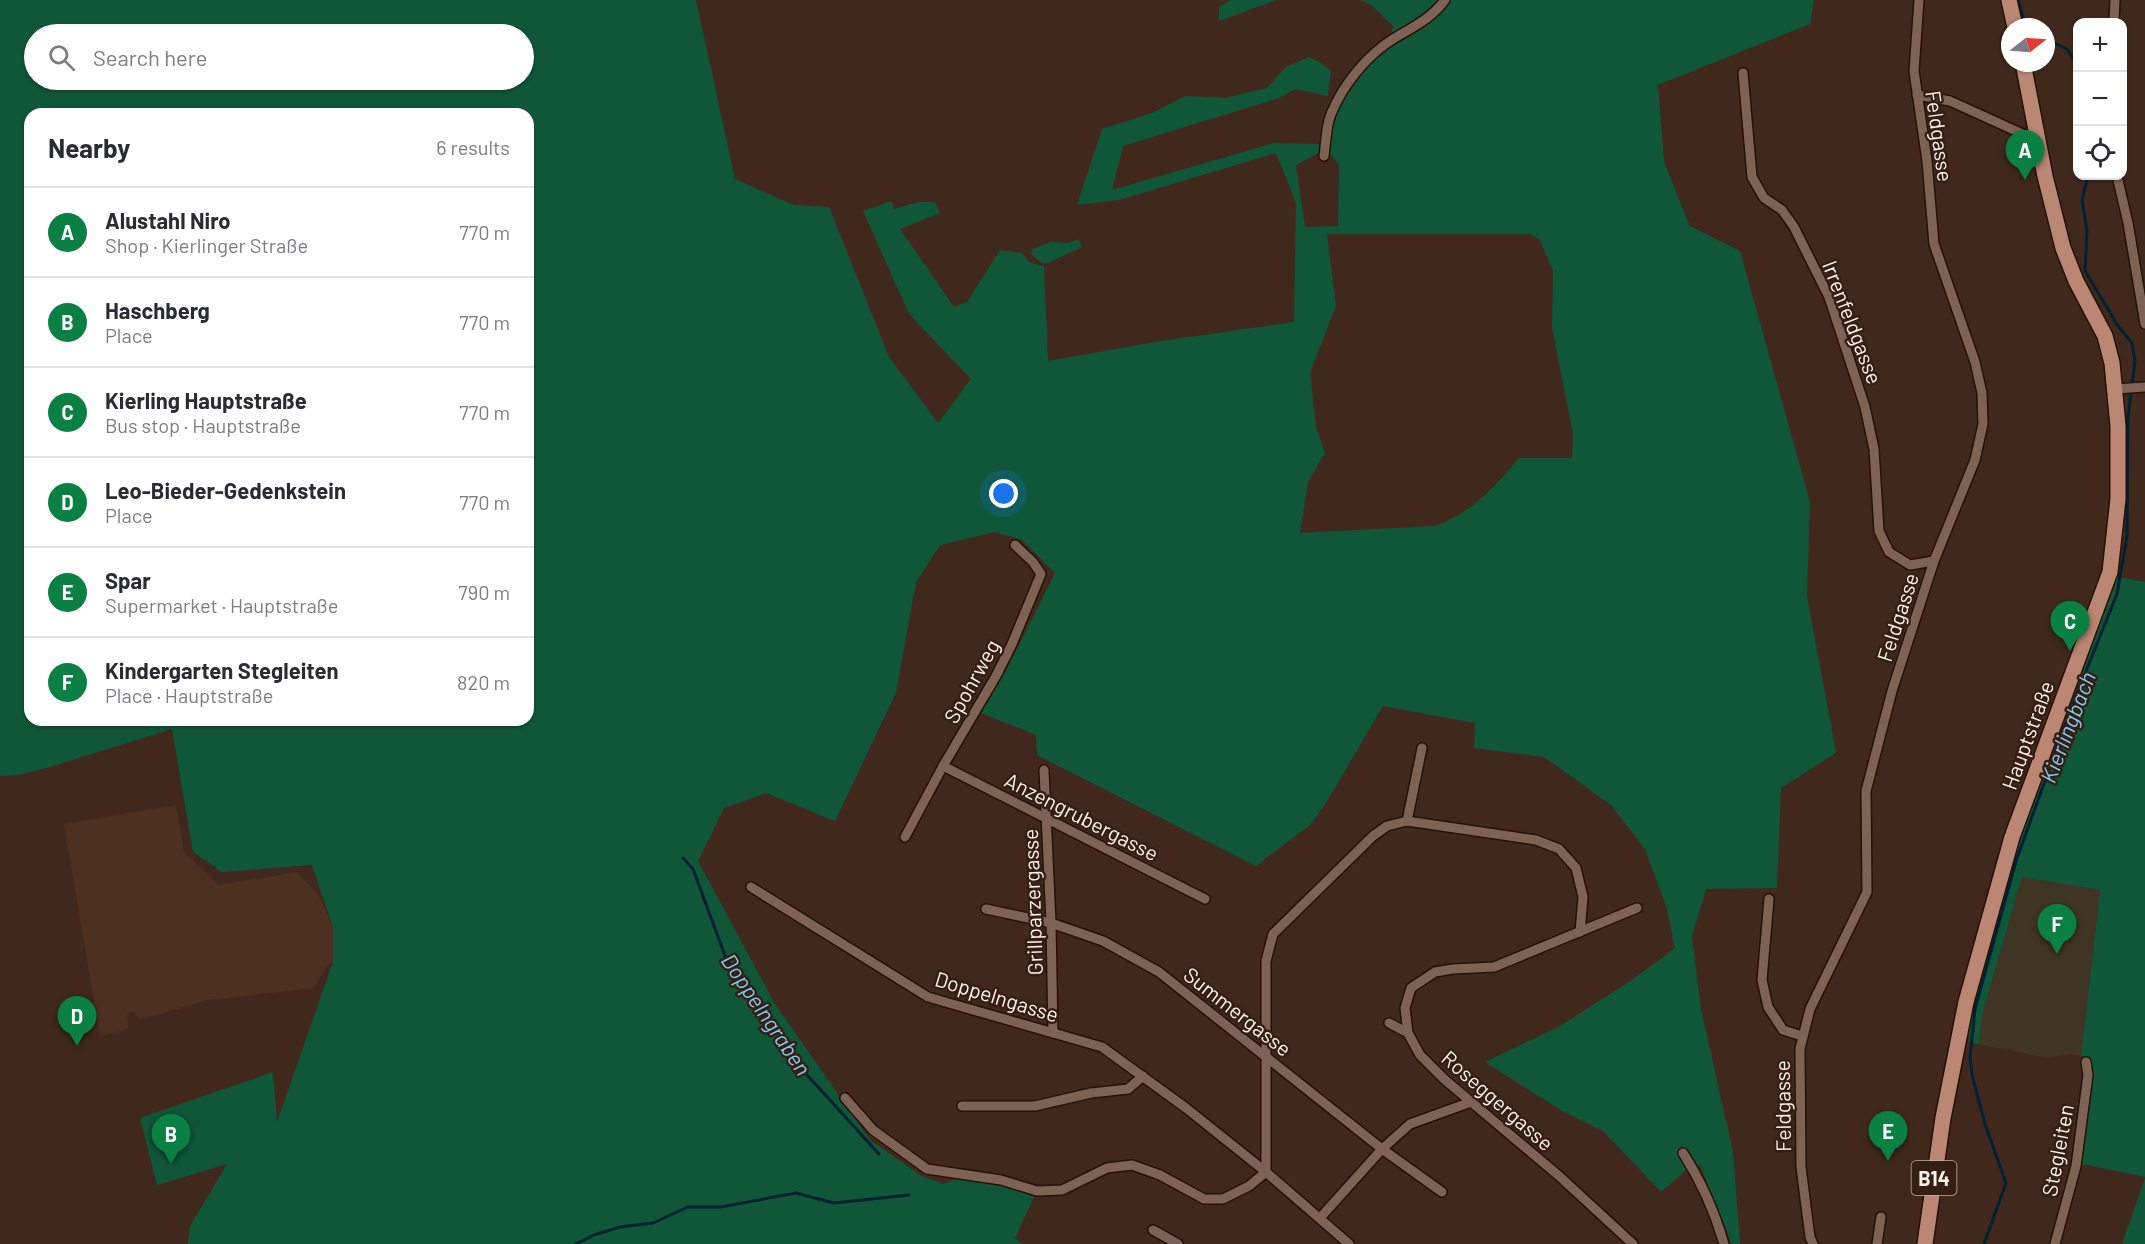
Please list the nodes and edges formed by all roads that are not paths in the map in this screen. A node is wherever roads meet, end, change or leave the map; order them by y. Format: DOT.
graph roads {
  1 [pos="1444,0"];
  2 [pos="1919,0"];
  3 [pos="2009,0"];
  4 [pos="2115,0"];
  5 [pos="2013,18"];
  6 [pos="2114,18"];
  7 [pos="2025,72"];
  8 [pos="1743,73"];
  9 [pos="1917,95"];
  10 [pos="2038,141"];
  11 [pos="1324,156"];
  12 [pos="2118,180"];
  13 [pos="2144,304"];
  14 [pos="2145,324"];
  15 [pos="2143,387"];
  16 [pos="2115,389"];
  17 [pos="1015,545"];
  18 [pos="1934,561"];
  19 [pos="1422,748"];
  20 [pos="943,766"];
  21 [pos="1044,770"];
  22 [pos="1047,819"];
  23 [pos="1407,821"];
  24 [pos="905,837"];
  25 [pos="751,887"];
  26 [pos="1205,899"];
  27 [pos="1768,899"];
  28 [pos="1637,908"];
  29 [pos="986,909"];
  30 [pos="1051,923"];
  31 [pos="1580,932"];
  32 [pos="1389,1023"];
  33 [pos="1053,1033"];
  34 [pos="1408,1033"];
  35 [pos="1802,1036"];
  36 [pos="1267,1056"];
  37 [pos="2086,1062"];
  38 [pos="1143,1076"];
  39 [pos="845,1098"];
  40 [pos="1471,1102"];
  41 [pos="962,1106"];
  42 [pos="1382,1149"];
  43 [pos="1683,1154"];
  44 [pos="1266,1172"];
  45 [pos="1442,1192"];
  46 [pos="1881,1216"];
  47 [pos="1320,1218"];
  48 [pos="1153,1230"];
  49 [pos="1178,1244"];
  50 [pos="1349,1244"];
  51 [pos="1634,1244"];
  52 [pos="1724,1244"];
  53 [pos="1813,1244"];
  54 [pos="1877,1244"];
  55 [pos="1925,1244"];
  56 [pos="2055,1244"];
  1 -- 11 [label="street"];
  2 -- 9 [label="street, Feldgasse"];
  3 -- 5 [label="main road"];
  4 -- 6 [label="street"];
  7 -- 10 [label="main road, B14"];
  8 -- 18 [label="street, Irrenfeldgasse"];
  9 -- 10 [label="street"];
  9 -- 18 [label="street, Feldgasse"];
  10 -- 16 [label="main road, Hauptstraße / B14"];
  12 -- 13 [label="street"];
  13 -- 14 [label="street"];
  15 -- 16 [label="street"];
  16 -- 55 [label="main road, Hauptstraße / B14"];
  17 -- 20 [label="street, Spohrweg"];
  18 -- 35 [label="street, Feldgasse"];
  19 -- 23 [label="street"];
  20 -- 22 [label="street, Anzengrubergasse"];
  20 -- 24 [label="street, Spohrweg"];
  21 -- 22 [label="street, Grillparzergasse"];
  22 -- 26 [label="street, Anzengrubergasse"];
  22 -- 30 [label="street, Grillparzergasse"];
  23 -- 31 [label="street"];
  23 -- 36 [label="street"];
  25 -- 33 [label="street, Doppelngasse"];
  27 -- 35 [label="street"];
  28 -- 31 [label="street, Roseggergasse"];
  29 -- 30 [label="street, Summergasse"];
  30 -- 33 [label="street, Grillparzergasse"];
  30 -- 36 [label="street, Summergasse"];
  31 -- 34 [label="street, Roseggergasse"];
  32 -- 34 [label="street"];
  33 -- 38 [label="street, Doppelngasse"];
  34 -- 40 [label="street, Roseggergasse"];
  35 -- 53 [label="street, Feldgasse"];
  36 -- 42 [label="street, Summergasse"];
  36 -- 44 [label="street"];
  37 -- 56 [label="street, Stegleiten"];
  38 -- 41 [label="street"];
  38 -- 44 [label="street, Doppelngasse"];
  39 -- 44 [label="street"];
  40 -- 42 [label="street"];
  40 -- 51 [label="street, Roseggergasse"];
  42 -- 45 [label="street, Summergasse"];
  42 -- 47 [label="street"];
  43 -- 52 [label="street"];
  44 -- 47 [label="street, Doppelngasse"];
  46 -- 54 [label="street"];
  47 -- 50 [label="street, Doppelngasse"];
  48 -- 49 [label="street"];
}
